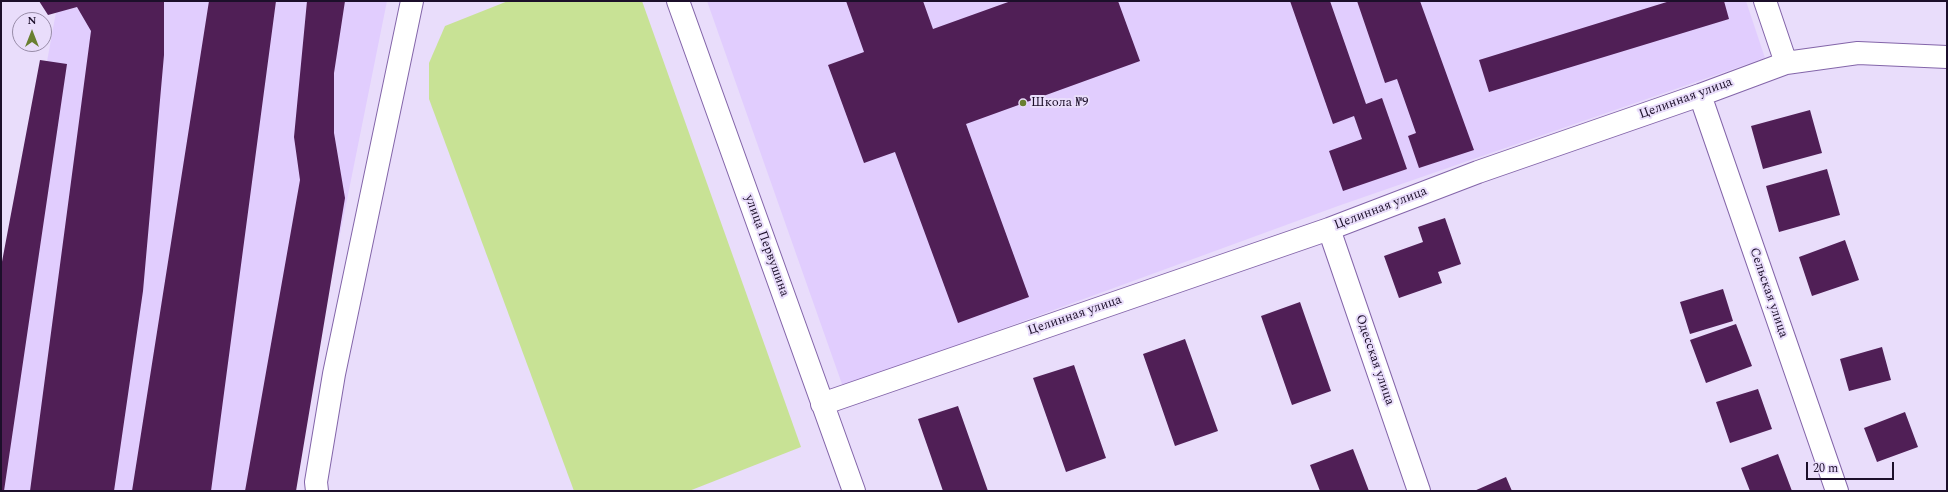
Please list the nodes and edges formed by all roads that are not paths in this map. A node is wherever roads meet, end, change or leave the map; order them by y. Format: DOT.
graph roads {
  1 [pos="412,1"];
  2 [pos="678,1"];
  3 [pos="1766,1"];
  4 [pos="1947,56"];
  5 [pos="1786,63"];
  6 [pos="1700,95"];
  7 [pos="1329,229"];
  8 [pos="822,404"];
  9 [pos="317,491"];
  10 [pos="854,491"];
  11 [pos="1419,491"];
  12 [pos="1837,491"];
  1 -- 9 [label="street"];
  2 -- 8 [label="street, улица Первушина"];
  3 -- 5 [label="street"];
  4 -- 5 [label="street, Целинная улица"];
  5 -- 6 [label="street, Целинная улица"];
  6 -- 7 [label="street, Целинная улица"];
  6 -- 12 [label="street, Сельская улица"];
  7 -- 8 [label="street, Целинная улица"];
  7 -- 11 [label="street, Одесская улица"];
  8 -- 10 [label="street, улица Первушина"];
}
